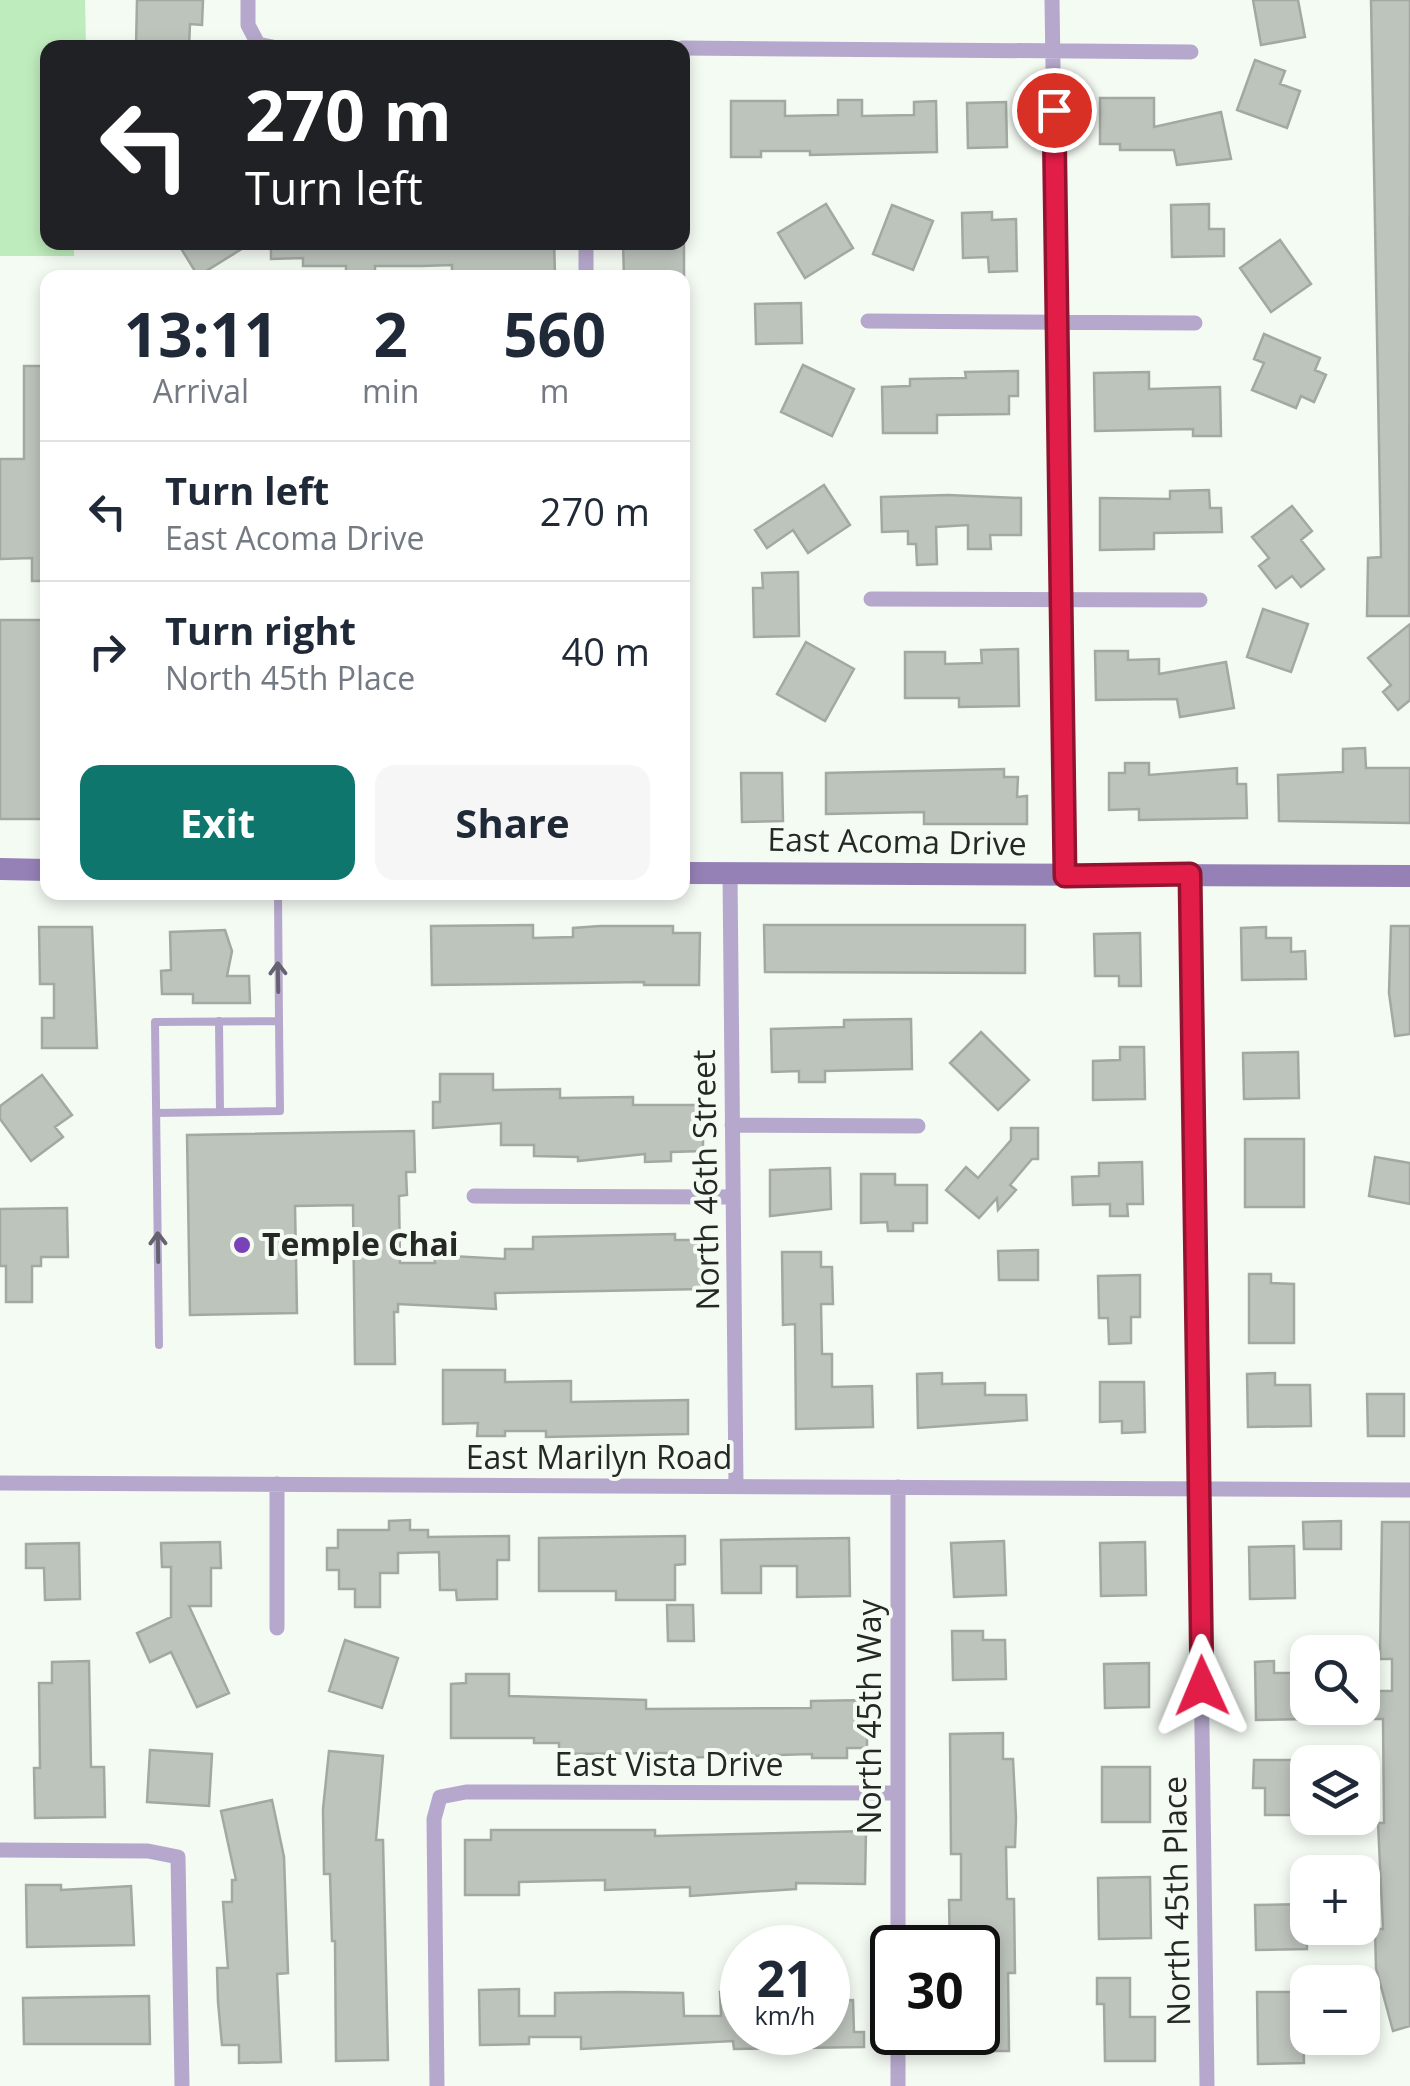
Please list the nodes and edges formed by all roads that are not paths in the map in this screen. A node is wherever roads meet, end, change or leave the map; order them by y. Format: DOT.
graph roads {
  1 [pos="248,0"];
  2 [pos="1052,0"];
  3 [pos="256,40"];
  4 [pos="690,48"];
  5 [pos="1053,52"];
  6 [pos="1190,52"];
  7 [pos="868,321"];
  8 [pos="1057,322"];
  9 [pos="1195,323"];
  10 [pos="871,600"];
  11 [pos="1062,600"];
  12 [pos="1200,600"];
  13 [pos="0,869"];
  14 [pos="40,870"];
  15 [pos="690,872"];
  16 [pos="730,872"];
  17 [pos="1190,874"];
  18 [pos="1065,876"];
  19 [pos="1410,876"];
  20 [pos="278,900"];
  21 [pos="279,1021"];
  22 [pos="220,1022"];
  23 [pos="220,1112"];
  24 [pos="156,1113"];
  25 [pos="732,1125"];
  26 [pos="918,1126"];
  27 [pos="474,1196"];
  28 [pos="733,1197"];
  29 [pos="159,1344"];
  30 [pos="0,1482"];
  31 [pos="277,1484"];
  32 [pos="736,1486"];
  33 [pos="898,1487"];
  34 [pos="1198,1489"];
  35 [pos="1410,1490"];
  36 [pos="277,1628"];
  37 [pos="898,1793"];
  38 [pos="0,1850"];
  39 [pos="898,1925"];
  40 [pos="898,2055"];
  41 [pos="182,2086"];
  42 [pos="437,2086"];
  43 [pos="898,2086"];
  44 [pos="1207,2086"];
  1 -- 3 [label="street"];
  2 -- 5 [label="street"];
  4 -- 5 [label="street"];
  5 -- 6 [label="street"];
  5 -- 8 [label="street"];
  7 -- 8 [label="street"];
  8 -- 9 [label="street"];
  8 -- 11 [label="street"];
  10 -- 11 [label="street"];
  11 -- 12 [label="street"];
  11 -- 18 [label="street"];
  13 -- 14 [label="street"];
  15 -- 16 [label="street, East Acoma Drive"];
  16 -- 18 [label="street, East Acoma Drive"];
  16 -- 25 [label="street, North 46th Street"];
  17 -- 18 [label="street, East Acoma Drive"];
  17 -- 19 [label="street, East Acoma Drive"];
  17 -- 34 [label="street, North 45th Place"];
  21 -- 20 [label="lane, one-way"];
  21 -- 22 [label="lane"];
  21 -- 23 [label="lane"];
  22 -- 23 [label="lane"];
  22 -- 24 [label="lane"];
  23 -- 24 [label="lane"];
  29 -- 24 [label="lane, one-way"];
  25 -- 26 [label="street"];
  25 -- 28 [label="street, North 46th Street"];
  27 -- 28 [label="street"];
  28 -- 32 [label="street, North 46th Street"];
  30 -- 31 [label="street, East Marilyn Road"];
  31 -- 32 [label="street, East Marilyn Road"];
  31 -- 36 [label="street"];
  32 -- 33 [label="street, East Marilyn Road"];
  33 -- 34 [label="street, East Marilyn Road"];
  33 -- 37 [label="street, North 45th Way"];
  34 -- 35 [label="street, East Marilyn Road"];
  34 -- 44 [label="street, North 45th Place"];
  37 -- 39 [label="street, North 45th Way"];
  37 -- 42 [label="street, East Vista Drive"];
  38 -- 41 [label="street"];
  40 -- 43 [label="street"];
}
